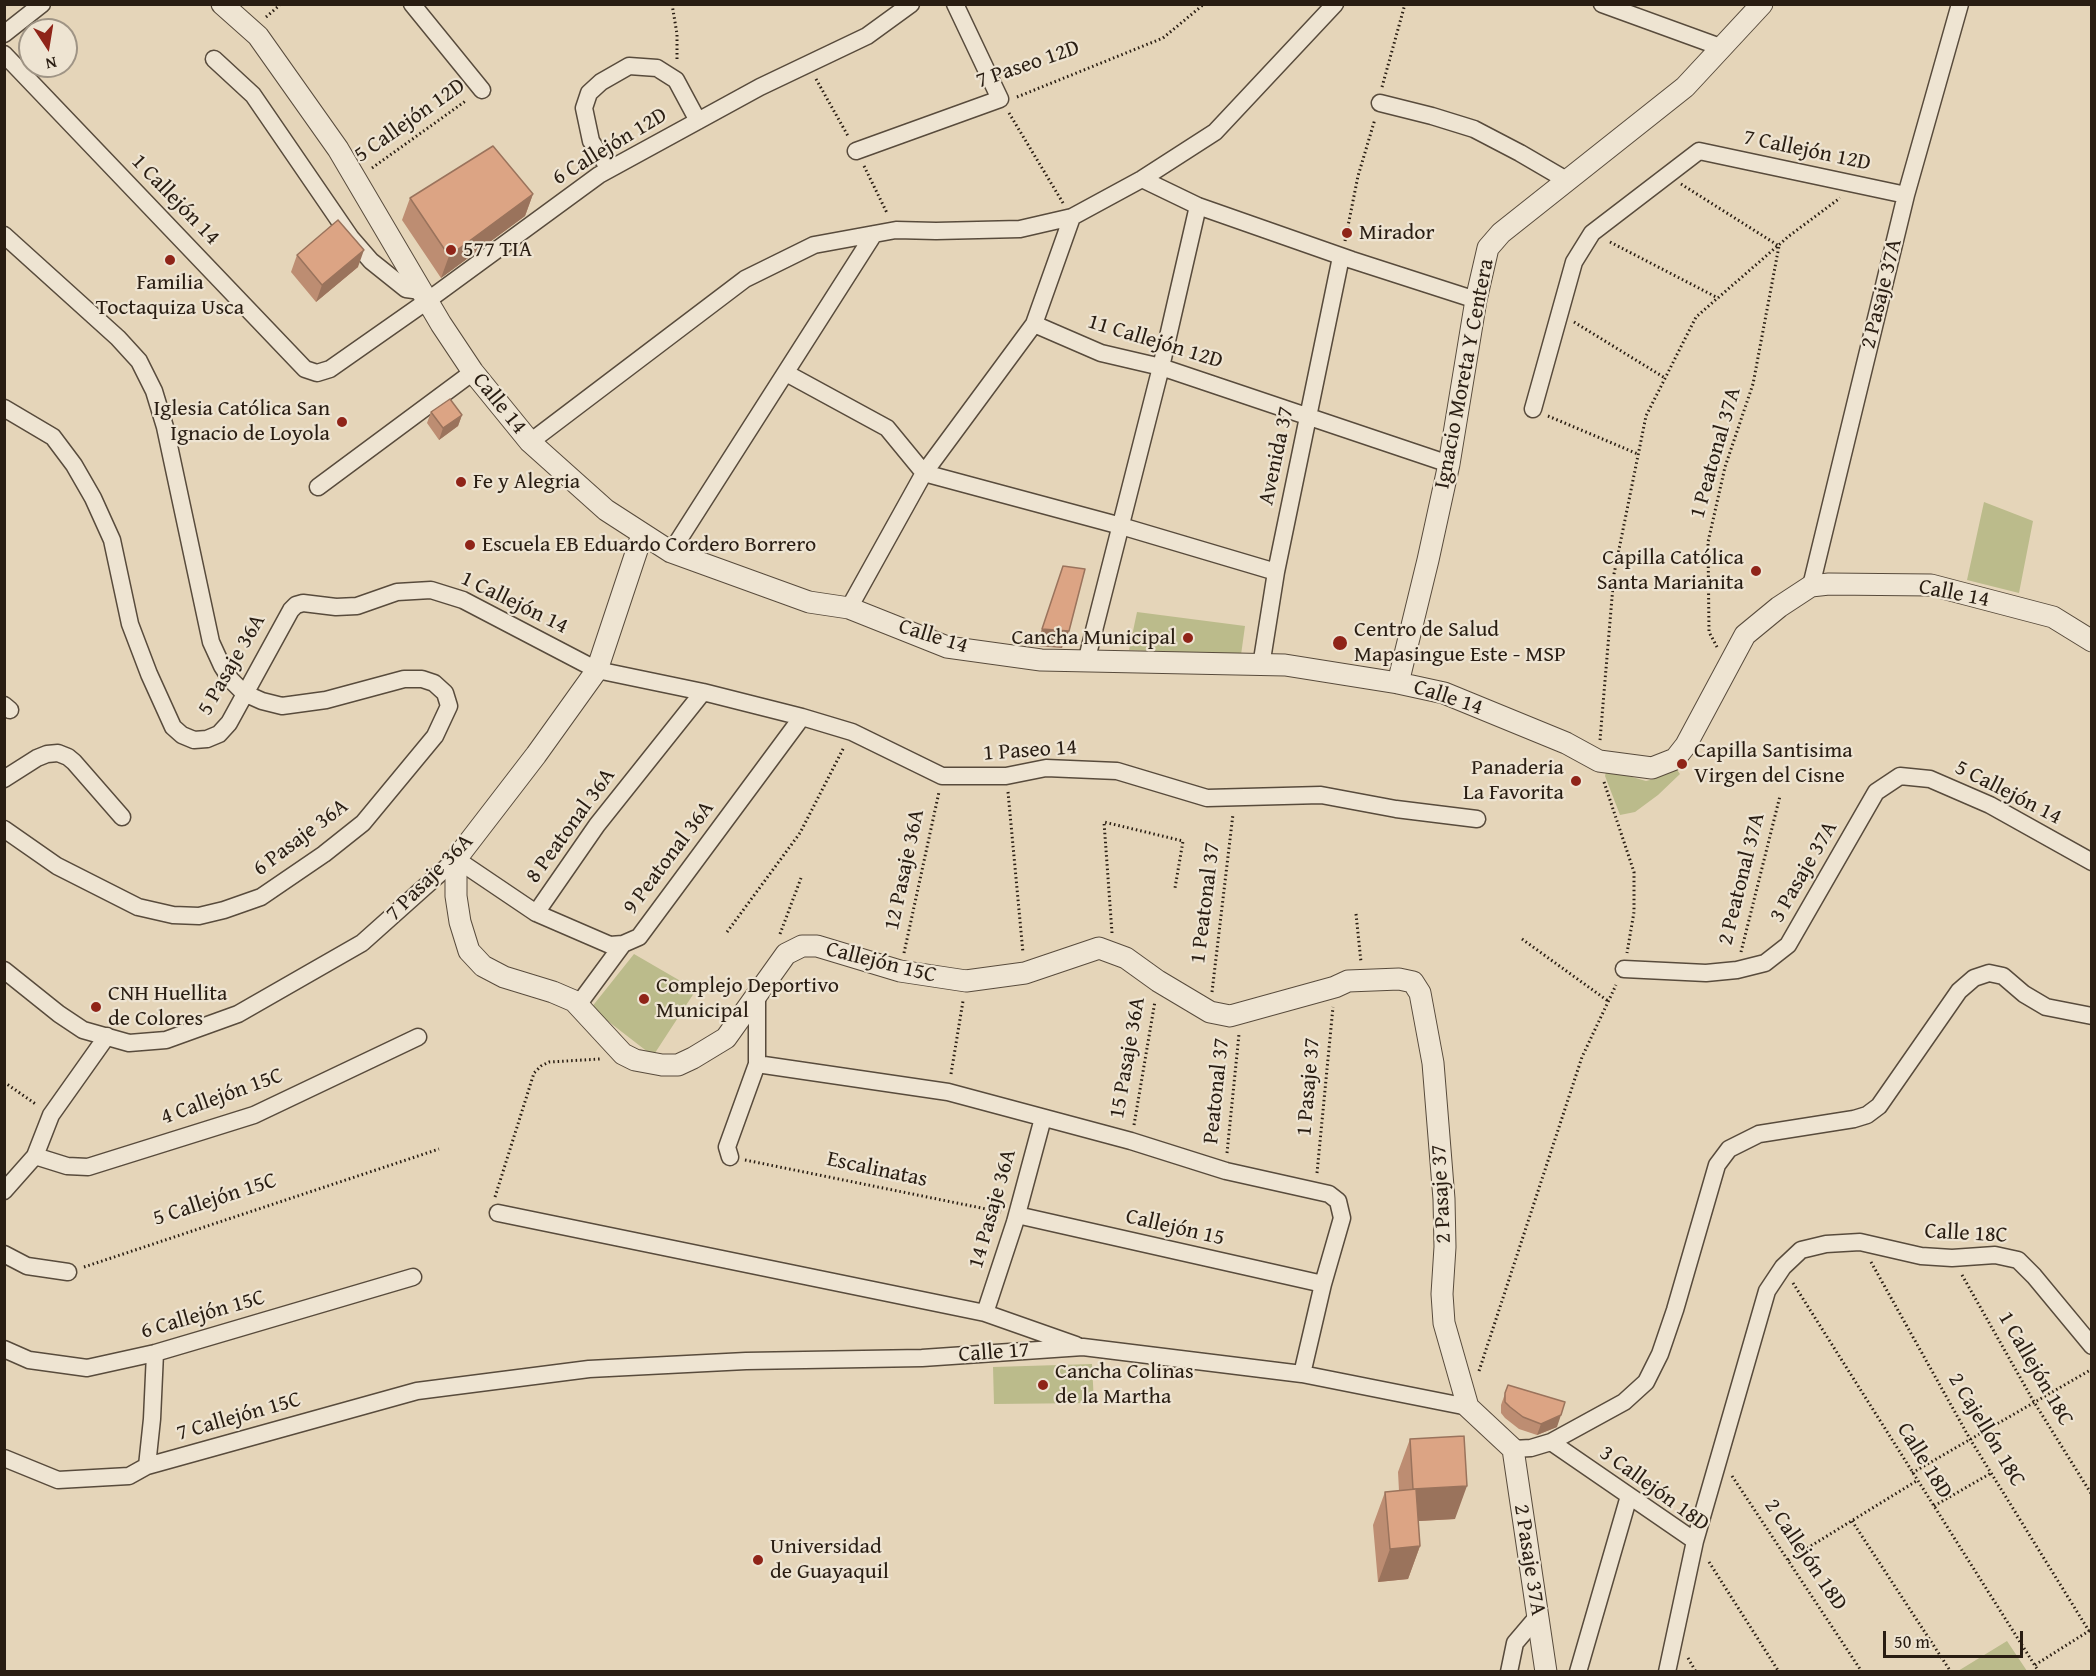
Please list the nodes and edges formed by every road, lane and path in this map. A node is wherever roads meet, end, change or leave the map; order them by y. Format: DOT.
graph roads {
  1 [pos="42,4"];
  2 [pos="222,4"];
  3 [pos="412,4"];
  4 [pos="672,4"];
  5 [pos="911,4"];
  6 [pos="955,4"];
  7 [pos="1204,4"];
  8 [pos="1335,4"];
  9 [pos="1405,4"];
  10 [pos="1602,4"];
  11 [pos="1762,4"];
  12 [pos="1960,4"];
  13 [pos="4,34"];
  14 [pos="1723,48"];
  15 [pos="4,54"];
  16 [pos="214,58"];
  17 [pos="676,80"];
  18 [pos="482,90"];
  19 [pos="1000,99"];
  20 [pos="1380,103"];
  21 [pos="698,121"];
  22 [pos="856,151"];
  23 [pos="609,169"];
  24 [pos="1667,175"];
  25 [pos="356,179"];
  26 [pos="1142,179"];
  27 [pos="1568,181"];
  28 [pos="1906,195"];
  29 [pos="1198,206"];
  30 [pos="1072,217"];
  31 [pos="1592,233"];
  32 [pos="874,234"];
  33 [pos="4,235"];
  34 [pos="1341,257"];
  35 [pos="424,296"];
  36 [pos="1718,298"];
  37 [pos="1476,300"];
  38 [pos="1560,314"];
  39 [pos="1034,324"];
  40 [pos="1161,367"];
  41 [pos="473,372"];
  42 [pos="317,373"];
  43 [pos="786,373"];
  44 [pos="1665,378"];
  45 [pos="4,408"];
  46 [pos="1533,409"];
  47 [pos="1308,415"];
  48 [pos="530,442"];
  49 [pos="1638,454"];
  50 [pos="1449,464"];
  51 [pos="924,473"];
  52 [pos="318,487"];
  53 [pos="1121,526"];
  54 [pos="642,535"];
  55 [pos="671,552"];
  56 [pos="1276,572"];
  57 [pos="1811,586"];
  58 [pos="303,603"];
  59 [pos="849,609"];
  60 [pos="2091,641"];
  61 [pos="1086,662"];
  62 [pos="1261,666"];
  63 [pos="1727,668"];
  64 [pos="597,670"];
  65 [pos="1398,683"];
  66 [pos="703,692"];
  67 [pos="244,693"];
  68 [pos="802,717"];
  69 [pos="852,732"];
  70 [pos="942,776"];
  71 [pos="1006,776"];
  72 [pos="1900,776"];
  73 [pos="4,779"];
  74 [pos="1780,796"];
  75 [pos="1235,797"];
  76 [pos="122,817"];
  77 [pos="1477,819"];
  78 [pos="4,829"];
  79 [pos="456,859"];
  80 [pos="2091,862"];
  81 [pos="1175,888"];
  82 [pos="536,913"];
  83 [pos="1356,914"];
  84 [pos="727,932"];
  85 [pos="1522,939"];
  86 [pos="623,944"];
  87 [pos="1113,952"];
  88 [pos="1624,969"];
  89 [pos="4,970"];
  90 [pos="1737,970"];
  91 [pos="900,971"];
  92 [pos="1025,973"];
  93 [pos="1362,979"];
  94 [pos="966,981"];
  95 [pos="1158,981"];
  96 [pos="1335,987"];
  97 [pos="757,994"];
  98 [pos="1609,1001"];
  99 [pos="578,1005"];
  100 [pos="1210,1012"];
  101 [pos="1241,1014"];
  102 [pos="2091,1016"];
  103 [pos="107,1036"];
  104 [pos="418,1037"];
  105 [pos="623,1054"];
  106 [pos="757,1064"];
  107 [pos="4,1082"];
  108 [pos="948,1092"];
  109 [pos="51,1115"];
  110 [pos="1042,1118"];
  111 [pos="1131,1141"];
  112 [pos="439,1149"];
  113 [pos="34,1156"];
  114 [pos="730,1157"];
  115 [pos="1226,1171"];
  116 [pos="4,1191"];
  117 [pos="1323,1192"];
  118 [pos="498,1213"];
  119 [pos="1017,1215"];
  120 [pos="1860,1242"];
  121 [pos="4,1254"];
  122 [pos="1952,1258"];
  123 [pos="1783,1267"];
  124 [pos="68,1272"];
  125 [pos="412,1277"];
  126 [pos="1323,1284"];
  127 [pos="985,1313"];
  128 [pos="2091,1346"];
  129 [pos="1083,1347"];
  130 [pos="4,1349"];
  131 [pos="155,1353"];
  132 [pos="2091,1369"];
  133 [pos="1302,1374"];
  134 [pos="490,1382"];
  135 [pos="2034,1402"];
  136 [pos="1468,1407"];
  137 [pos="1971,1439"];
  138 [pos="1551,1442"];
  139 [pos="1513,1449"];
  140 [pos="1720,1457"];
  141 [pos="4,1458"];
  142 [pos="147,1466"];
  143 [pos="1912,1473"];
  144 [pos="1991,1473"];
  145 [pos="1918,1480"];
  146 [pos="2091,1495"];
  147 [pos="1629,1496"];
  148 [pos="1934,1506"];
  149 [pos="1852,1521"];
  150 [pos="1695,1541"];
  151 [pos="1788,1560"];
  152 [pos="1538,1616"];
  153 [pos="2090,1630"];
  154 [pos="2035,1665"];
  155 [pos="1509,1671"];
  156 [pos="1546,1671"];
  157 [pos="1578,1671"];
  158 [pos="1667,1671"];
  159 [pos="1779,1671"];
  160 [pos="1862,1671"];
  161 [pos="1951,1671"];
  162 [pos="2039,1671"];
  1 -- 13 [label="street"];
  2 -- 25 [label="street, Calle 14"];
  3 -- 18 [label="street"];
  4 -- 17 [label="path"];
  5 -- 21 [label="street, 6 Callejón 12D"];
  6 -- 19 [label="street"];
  7 -- 19 [label="path, 7 Paseo 12D"];
  8 -- 26 [label="street"];
  9 -- 20 [label="path"];
  10 -- 14 [label="street"];
  11 -- 14 [label="street, Ignacio Moreta Y Centera"];
  12 -- 28 [label="street, 2 Pasaje 37A"];
  14 -- 27 [label="street, Ignacio Moreta Y Centera"];
  15 -- 42 [label="street, 1 Callejón 14"];
  16 -- 35 [label="street"];
  17 -- 21 [label="street"];
  17 -- 23 [label="street"];
  18 -- 25 [label="path, 5 Callejón 12D"];
  19 -- 22 [label="street, 7 Paseo 12D"];
  19 -- 30 [label="path"];
  20 -- 27 [label="street"];
  20 -- 34 [label="path"];
  21 -- 23 [label="street, 6 Callejón 12D"];
  23 -- 35 [label="street, 6 Callejón 12D"];
  24 -- 28 [label="street, 7 Callejón 12D"];
  24 -- 31 [label="street"];
  24 -- 63 [label="path, 1 Peatonal 37A"];
  25 -- 35 [label="street, Calle 14"];
  26 -- 29 [label="street"];
  26 -- 30 [label="street"];
  27 -- 37 [label="street, Ignacio Moreta Y Centera"];
  28 -- 57 [label="street, 2 Pasaje 37A"];
  29 -- 34 [label="street"];
  29 -- 40 [label="street"];
  30 -- 32 [label="street"];
  30 -- 39 [label="street"];
  31 -- 36 [label="path"];
  31 -- 38 [label="street"];
  32 -- 43 [label="street"];
  32 -- 48 [label="street"];
  33 -- 67 [label="street"];
  34 -- 37 [label="street"];
  34 -- 47 [label="street, Avenida 37"];
  35 -- 41 [label="street, Calle 14"];
  35 -- 42 [label="street, 6 Callejón 12D"];
  37 -- 50 [label="street, Ignacio Moreta Y Centera"];
  38 -- 44 [label="path"];
  38 -- 46 [label="street"];
  39 -- 40 [label="street, 11 Callejón 12D"];
  39 -- 51 [label="street"];
  40 -- 47 [label="street, 11 Callejón 12D"];
  40 -- 53 [label="street"];
  41 -- 48 [label="street, Calle 14"];
  41 -- 52 [label="street"];
  43 -- 51 [label="street"];
  43 -- 55 [label="street"];
  45 -- 67 [label="street, 5 Pasaje 36A"];
  46 -- 49 [label="path"];
  47 -- 50 [label="street, 11 Callejón 12D"];
  47 -- 56 [label="street, Avenida 37"];
  48 -- 54 [label="street, Calle 14"];
  50 -- 65 [label="street, Ignacio Moreta Y Centera"];
  51 -- 53 [label="street"];
  51 -- 59 [label="street"];
  53 -- 56 [label="street"];
  53 -- 61 [label="street"];
  54 -- 55 [label="street, Calle 14"];
  54 -- 64 [label="street, 7 Pasaje 36A"];
  55 -- 59 [label="street, Calle 14"];
  56 -- 62 [label="street, Avenida 37"];
  57 -- 60 [label="street, Calle 14"];
  57 -- 63 [label="street, Calle 14"];
  58 -- 64 [label="street, 1 Callejón 14"];
  58 -- 67 [label="street, 5 Pasaje 36A"];
  59 -- 61 [label="street, Calle 14"];
  61 -- 62 [label="street, Calle 14"];
  62 -- 65 [label="street, Calle 14"];
  63 -- 65 [label="street, Calle 14"];
  64 -- 66 [label="street, 1 Paseo 14"];
  64 -- 79 [label="street, 7 Pasaje 36A"];
  66 -- 68 [label="street, 1 Paseo 14"];
  66 -- 82 [label="street, 8 Peatonal 36A"];
  67 -- 78 [label="street, 6 Pasaje 36A"];
  68 -- 69 [label="street, 1 Paseo 14"];
  68 -- 86 [label="street, 9 Peatonal 36A"];
  69 -- 70 [label="street, 1 Paseo 14"];
  69 -- 84 [label="path"];
  70 -- 71 [label="street, 1 Paseo 14"];
  70 -- 91 [label="path, 12 Pasaje 36A"];
  71 -- 75 [label="street, 1 Paseo 14"];
  71 -- 92 [label="path"];
  72 -- 80 [label="street, 5 Callejón 14"];
  72 -- 90 [label="street, 3 Pasaje 37A"];
  73 -- 76 [label="street"];
  74 -- 90 [label="path, 2 Peatonal 37A"];
  75 -- 77 [label="street, 1 Paseo 14"];
  75 -- 100 [label="path, 1 Peatonal 37"];
  79 -- 82 [label="street, 8 Peatonal 36A"];
  79 -- 99 [label="street, Callejón 15C"];
  79 -- 103 [label="street, 7 Pasaje 36A"];
  81 -- 87 [label="path"];
  82 -- 86 [label="street, 9 Peatonal 36A"];
  83 -- 93 [label="path"];
  85 -- 98 [label="path"];
  86 -- 99 [label="street"];
  87 -- 92 [label="street, Callejón 15C"];
  87 -- 95 [label="street"];
  88 -- 90 [label="street, 3 Pasaje 37A"];
  89 -- 103 [label="street, 7 Pasaje 36A"];
  91 -- 94 [label="street, Callejón 15C"];
  91 -- 97 [label="street, Callejón 15C"];
  92 -- 94 [label="street, Callejón 15C"];
  93 -- 96 [label="street"];
  93 -- 136 [label="street, 2 Pasaje 37"];
  94 -- 108 [label="path"];
  95 -- 100 [label="street"];
  95 -- 111 [label="path, 15 Pasaje 36A"];
  96 -- 101 [label="street"];
  96 -- 117 [label="path, 1 Pasaje 37"];
  97 -- 105 [label="street, Callejón 15C"];
  97 -- 106 [label="street"];
  99 -- 105 [label="street, Callejón 15C"];
  100 -- 101 [label="street"];
  101 -- 115 [label="path, Peatonal 37"];
  102 -- 138 [label="street"];
  103 -- 109 [label="street"];
  104 -- 113 [label="street, 4 Callejón 15C"];
  105 -- 118 [label="path"];
  106 -- 108 [label="street"];
  106 -- 114 [label="street"];
  107 -- 109 [label="path"];
  108 -- 110 [label="street"];
  109 -- 113 [label="street"];
  110 -- 111 [label="street"];
  110 -- 119 [label="street, 14 Pasaje 36A"];
  111 -- 115 [label="street"];
  112 -- 124 [label="path, 5 Callejón 15C"];
  113 -- 116 [label="street"];
  114 -- 119 [label="path, Escalinatas"];
  115 -- 117 [label="street"];
  117 -- 126 [label="street"];
  118 -- 127 [label="street"];
  119 -- 126 [label="street, Callejón 15"];
  119 -- 127 [label="street, 14 Pasaje 36A"];
  120 -- 122 [label="street, Calle 18C"];
  120 -- 123 [label="street, Calle 18C"];
  120 -- 137 [label="path, 2 Cajellón 18C"];
  121 -- 124 [label="street"];
  122 -- 128 [label="street, Calle 18C"];
  122 -- 135 [label="path, 1 Callejón 18C"];
  123 -- 140 [label="street"];
  123 -- 143 [label="path, Calle 18D"];
  125 -- 131 [label="street, 6 Callejón 15C"];
  126 -- 133 [label="street"];
  127 -- 129 [label="street"];
  129 -- 133 [label="street, Calle 17"];
  129 -- 134 [label="street, Calle 17"];
  130 -- 131 [label="street, 6 Callejón 15C"];
  131 -- 142 [label="street"];
  132 -- 135 [label="path"];
  133 -- 136 [label="street, Calle 17"];
  134 -- 142 [label="street, 7 Callejón 15C"];
  135 -- 137 [label="path"];
  135 -- 146 [label="path, 1 Callejón 18C"];
  136 -- 139 [label="street"];
  137 -- 143 [label="path"];
  137 -- 144 [label="path, 2 Cajellón 18C"];
  138 -- 139 [label="street"];
  138 -- 147 [label="street, 3 Callejón 18D"];
  139 -- 152 [label="street, 2 Pasaje 37A"];
  140 -- 150 [label="street"];
  140 -- 151 [label="path, 2 Callejón 18D"];
  141 -- 142 [label="street, 7 Callejón 15C"];
  143 -- 145 [label="path, Calle 18D"];
  144 -- 148 [label="path"];
  144 -- 153 [label="path, 2 Cajellón 18C"];
  145 -- 148 [label="path, Calle 18D"];
  145 -- 149 [label="path"];
  147 -- 150 [label="street, 3 Callejón 18D"];
  147 -- 157 [label="street"];
  148 -- 154 [label="path, Calle 18D"];
  149 -- 151 [label="path"];
  149 -- 161 [label="path"];
  150 -- 158 [label="street"];
  150 -- 159 [label="path, 3 Callejón 18D"];
  151 -- 160 [label="path, 2 Callejón 18D"];
  152 -- 155 [label="street"];
  152 -- 156 [label="street, 2 Pasaje 37A"];
  153 -- 154 [label="path"];
  154 -- 162 [label="path, Calle 18D"];
}
